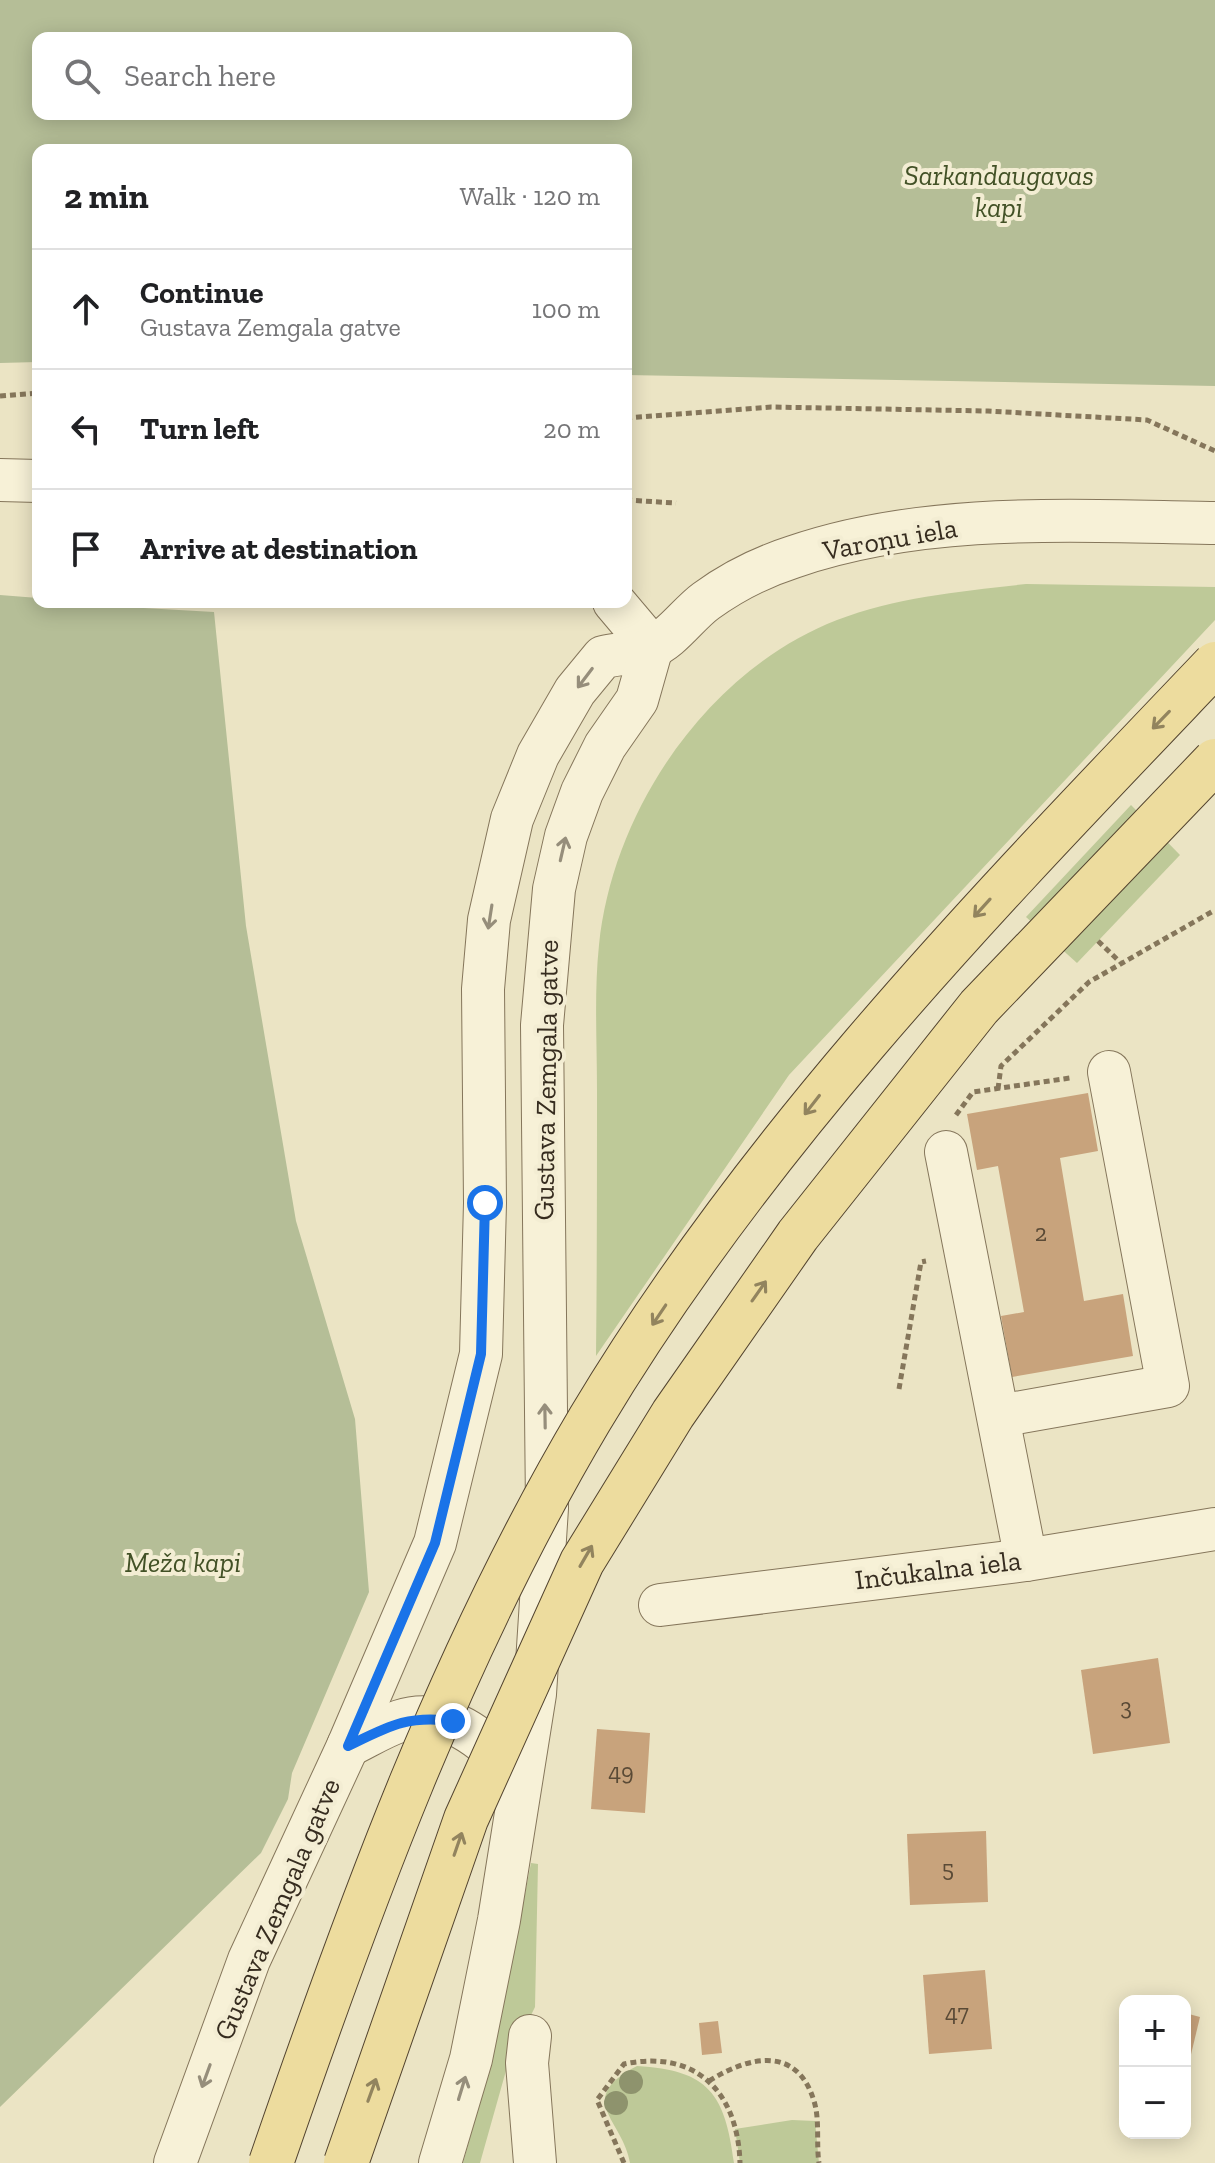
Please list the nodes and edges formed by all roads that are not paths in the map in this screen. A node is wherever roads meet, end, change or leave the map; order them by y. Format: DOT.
graph roads {
  1 [pos="0,480"];
  2 [pos="32,481"];
  3 [pos="1215,523"];
  4 [pos="619,608"];
  5 [pos="652,647"];
  6 [pos="1215,664"];
  7 [pos="1215,761"];
  8 [pos="1109,1072"];
  9 [pos="946,1152"];
  10 [pos="999,1416"];
  11 [pos="1215,1529"];
  12 [pos="1026,1560"];
  13 [pos="660,1605"];
  14 [pos="348,1746"];
  15 [pos="523,1779"];
  16 [pos="530,2036"];
  17 [pos="175,2163"];
  18 [pos="271,2163"];
  19 [pos="346,2163"];
  20 [pos="440,2163"];
  21 [pos="535,2163"];
  1 -- 2 [label="street"];
  3 -- 5 [label="street, Varoņu iela"];
  4 -- 5 [label="street"];
  5 -- 14 [label="street, Gustava Zemgala gatve, one-way"];
  15 -- 5 [label="street, Gustava Zemgala gatve, one-way"];
  6 -- 18 [label="main road, one-way, bridge"];
  19 -- 7 [label="main road, one-way, bridge"];
  8 -- 10 [label="street"];
  9 -- 10 [label="street"];
  10 -- 12 [label="street"];
  11 -- 12 [label="street, Inčukalna iela"];
  12 -- 13 [label="street, Inčukalna iela"];
  14 -- 15 [label="street"];
  14 -- 17 [label="street, Gustava Zemgala gatve, one-way"];
  20 -- 15 [label="street, Gustava Zemgala gatve, one-way"];
  16 -- 21 [label="street"];
}
